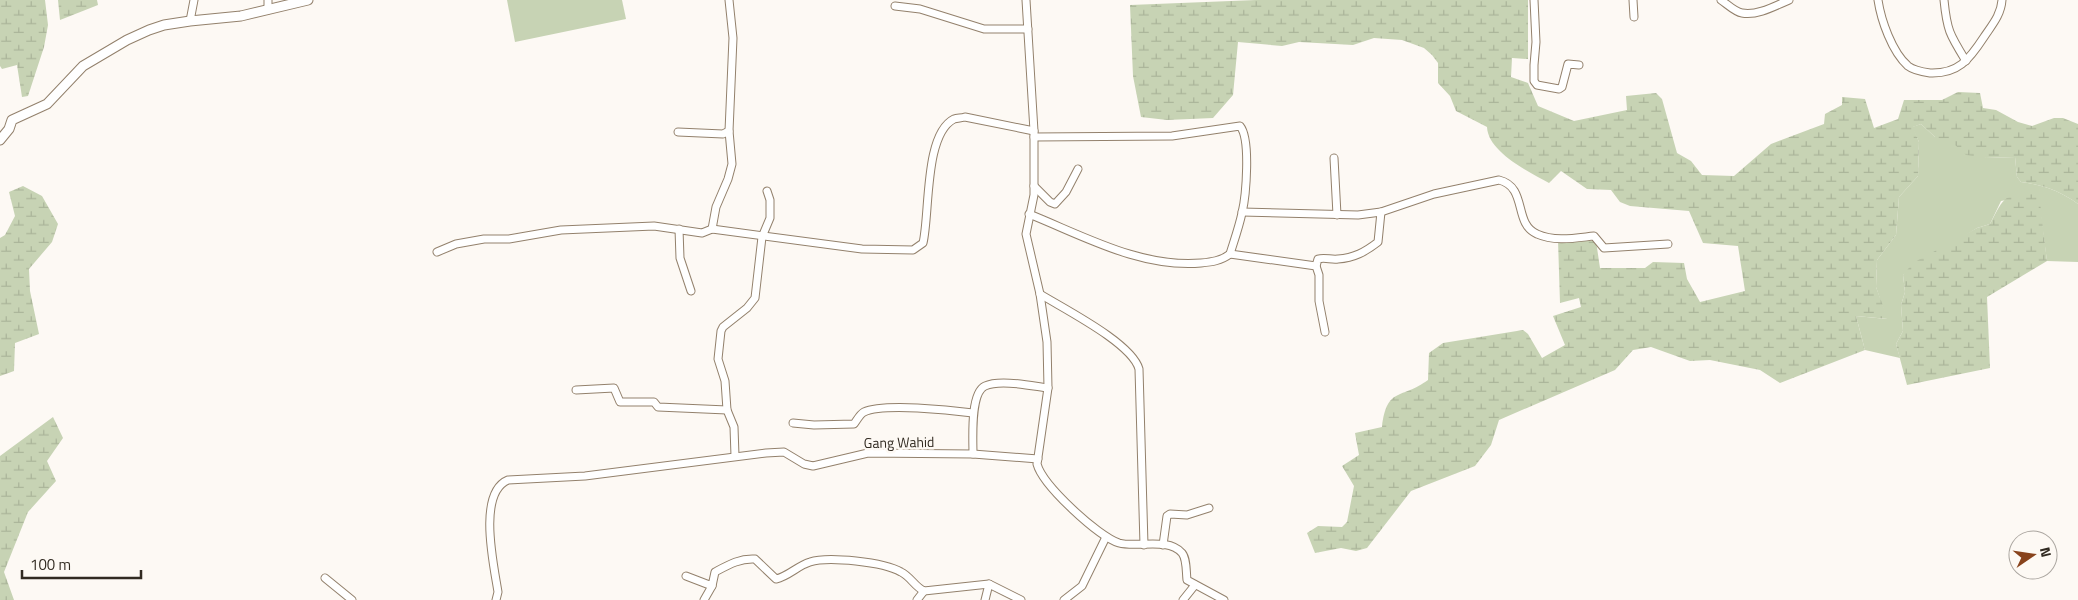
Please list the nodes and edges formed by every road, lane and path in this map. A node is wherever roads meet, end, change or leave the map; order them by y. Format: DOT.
graph roads {
  1 [pos="194,0"];
  2 [pos="268,0"];
  3 [pos="308,0"];
  4 [pos="729,0"];
  5 [pos="1026,0"];
  6 [pos="1534,0"];
  7 [pos="1633,0"];
  8 [pos="1721,0"];
  9 [pos="1789,0"];
  10 [pos="1878,0"];
  11 [pos="1944,0"];
  12 [pos="2002,0"];
  13 [pos="895,6"];
  14 [pos="268,10"];
  15 [pos="1634,17"];
  16 [pos="190,21"];
  17 [pos="1028,29"];
  18 [pos="1966,60"];
  19 [pos="1579,66"];
  20 [pos="729,131"];
  21 [pos="678,132"];
  22 [pos="1034,134"];
  23 [pos="0,140"];
  24 [pos="1334,158"];
  25 [pos="1078,169"];
  26 [pos="1034,186"];
  27 [pos="767,191"];
  28 [pos="1242,212"];
  29 [pos="1381,212"];
  30 [pos="1029,214"];
  31 [pos="1337,215"];
  32 [pos="679,229"];
  33 [pos="712,229"];
  34 [pos="762,237"];
  35 [pos="1668,244"];
  36 [pos="437,252"];
  37 [pos="1230,254"];
  38 [pos="1316,266"];
  39 [pos="691,291"];
  40 [pos="1040,294"];
  41 [pos="1325,332"];
  42 [pos="1048,388"];
  43 [pos="576,390"];
  44 [pos="727,410"];
  45 [pos="973,413"];
  46 [pos="793,423"];
  47 [pos="973,454"];
  48 [pos="736,456"];
  49 [pos="1038,459"];
  50 [pos="1209,508"];
  51 [pos="1106,537"];
  52 [pos="1144,545"];
  53 [pos="1163,545"];
  54 [pos="686,576"];
  55 [pos="325,578"];
  56 [pos="989,584"];
  57 [pos="1195,585"];
  58 [pos="712,586"];
  59 [pos="924,591"];
  60 [pos="352,600"];
  61 [pos="497,600"];
  62 [pos="704,600"];
  63 [pos="917,600"];
  64 [pos="985,600"];
  65 [pos="1022,600"];
  66 [pos="1064,600"];
  67 [pos="1184,600"];
  68 [pos="1224,600"];
  1 -- 16 [label="street"];
  2 -- 14 [label="street"];
  3 -- 14 [label="street"];
  4 -- 20 [label="street"];
  5 -- 17 [label="street"];
  6 -- 19 [label="street"];
  7 -- 15 [label="street"];
  8 -- 9 [label="street"];
  10 -- 18 [label="street"];
  11 -- 18 [label="street"];
  12 -- 18 [label="street"];
  13 -- 17 [label="street"];
  14 -- 16 [label="street"];
  16 -- 23 [label="street"];
  17 -- 22 [label="street"];
  20 -- 21 [label="street"];
  20 -- 33 [label="street"];
  22 -- 26 [label="street"];
  22 -- 28 [label="street"];
  22 -- 34 [label="street"];
  24 -- 31 [label="street"];
  25 -- 26 [label="street"];
  26 -- 30 [label="street"];
  27 -- 34 [label="street"];
  28 -- 31 [label="street"];
  28 -- 37 [label="street"];
  29 -- 31 [label="street"];
  29 -- 35 [label="street"];
  29 -- 38 [label="street"];
  30 -- 37 [label="street"];
  30 -- 40 [label="street"];
  32 -- 33 [label="street"];
  32 -- 36 [label="street"];
  32 -- 39 [label="street"];
  33 -- 34 [label="street"];
  34 -- 44 [label="street"];
  37 -- 38 [label="street"];
  38 -- 41 [label="street"];
  40 -- 42 [label="street"];
  40 -- 52 [label="street"];
  42 -- 45 [label="street"];
  42 -- 49 [label="street"];
  43 -- 44 [label="street"];
  44 -- 48 [label="street"];
  45 -- 46 [label="street"];
  45 -- 47 [label="street"];
  47 -- 48 [label="street, Gang Wahid"];
  47 -- 49 [label="street, Gang Wahid"];
  48 -- 61 [label="street, Gang Wahid"];
  49 -- 51 [label="street"];
  50 -- 53 [label="street"];
  51 -- 52 [label="street"];
  51 -- 66 [label="street"];
  52 -- 53 [label="street"];
  53 -- 57 [label="street"];
  54 -- 58 [label="street"];
  55 -- 60 [label="street"];
  56 -- 59 [label="street"];
  56 -- 64 [label="street"];
  56 -- 65 [label="street"];
  57 -- 67 [label="street"];
  57 -- 68 [label="street"];
  58 -- 59 [label="street"];
  58 -- 62 [label="street"];
  59 -- 63 [label="street"];
}
